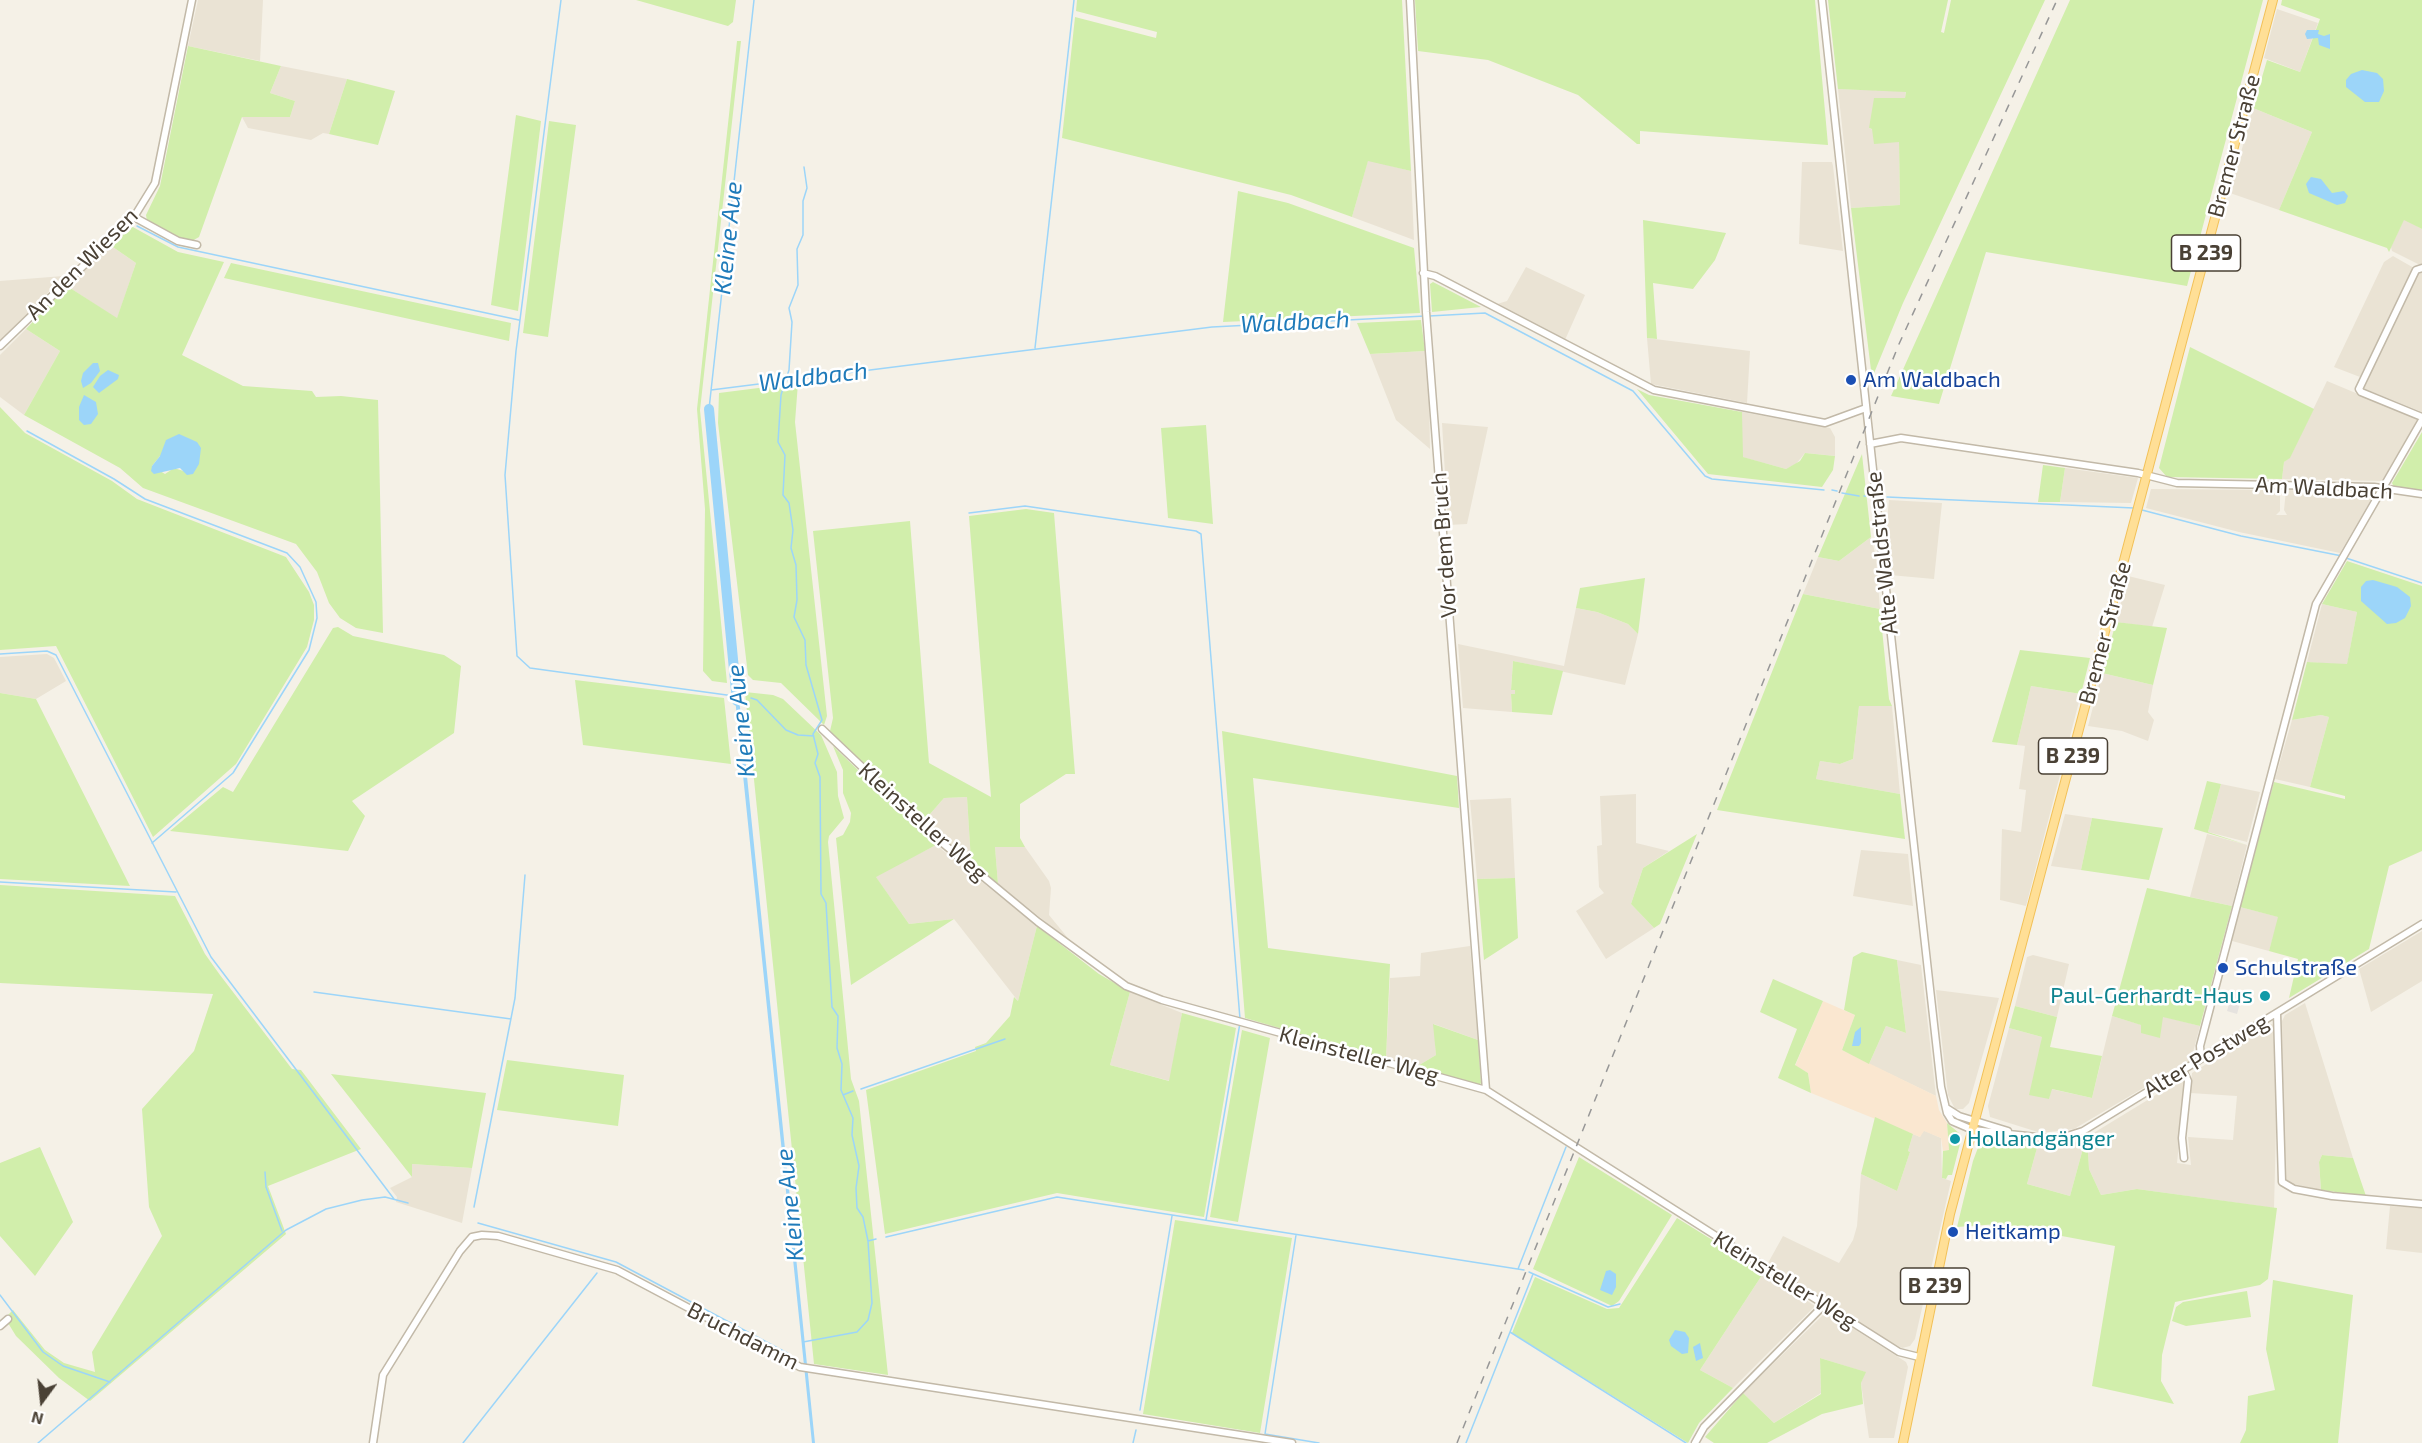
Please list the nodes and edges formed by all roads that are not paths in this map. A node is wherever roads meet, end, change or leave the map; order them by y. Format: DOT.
graph roads {
  1 [pos="192,0"];
  2 [pos="1410,0"];
  3 [pos="1822,0"];
  4 [pos="2273,0"];
  5 [pos="134,218"];
  6 [pos="197,245"];
  7 [pos="2422,268"];
  8 [pos="1423,273"];
  9 [pos="0,346"];
  10 [pos="1866,408"];
  11 [pos="2422,418"];
  12 [pos="1870,444"];
  13 [pos="2147,476"];
  14 [pos="2383,489"];
  15 [pos="2422,494"];
  16 [pos="822,729"];
  17 [pos="2422,924"];
  18 [pos="2277,1013"];
  19 [pos="2200,1059"];
  20 [pos="2184,1070"];
  21 [pos="1486,1090"];
  22 [pos="1944,1105"];
  23 [pos="1975,1121"];
  24 [pos="1973,1130"];
  25 [pos="2011,1132"];
  26 [pos="2184,1158"];
  27 [pos="2422,1204"];
  28 [pos="1824,1305"];
  29 [pos="8,1319"];
  30 [pos="0,1326"];
  31 [pos="1919,1357"];
  32 [pos="373,1443"];
  33 [pos="1292,1443"];
  34 [pos="1695,1443"];
  35 [pos="1903,1443"];
  1 -- 5 [label="street, An den Wiesen"];
  2 -- 8 [label="street, Vor dem Bruch"];
  3 -- 10 [label="street, Alte Waldstraße"];
  4 -- 13 [label="main road, Bremer Straße / B 239"];
  5 -- 6 [label="street"];
  5 -- 9 [label="street, An den Wiesen"];
  7 -- 11 [label="street"];
  8 -- 10 [label="street"];
  8 -- 21 [label="street, Vor dem Bruch"];
  10 -- 12 [label="street, Alte Waldstraße"];
  11 -- 14 [label="street"];
  12 -- 13 [label="street, Am Waldbach"];
  12 -- 22 [label="street, Alte Waldstraße"];
  13 -- 14 [label="street, Am Waldbach"];
  13 -- 23 [label="main road, Bremer Straße / B 239"];
  14 -- 15 [label="street, Am Waldbach"];
  14 -- 19 [label="street"];
  16 -- 21 [label="street, Kleinsteller Weg"];
  17 -- 18 [label="street, Alter Postweg"];
  18 -- 19 [label="street, Alter Postweg"];
  18 -- 27 [label="street"];
  19 -- 20 [label="street, Alter Postweg"];
  20 -- 25 [label="street, Alter Postweg"];
  20 -- 26 [label="street"];
  21 -- 28 [label="street, Kleinsteller Weg"];
  22 -- 23 [label="street"];
  22 -- 24 [label="street"];
  23 -- 24 [label="main road, Bremer Straße / B 239"];
  23 -- 25 [label="street, Alter Postweg"];
  24 -- 25 [label="street, Alter Postweg"];
  24 -- 31 [label="main road, Bremer Straße / B 239"];
  28 -- 31 [label="street, Kleinsteller Weg"];
  28 -- 34 [label="street"];
  29 -- 30 [label="street"];
  31 -- 35 [label="main road, Bremer Straße / B 239"];
  32 -- 33 [label="street, Bruchdamm"];
}
